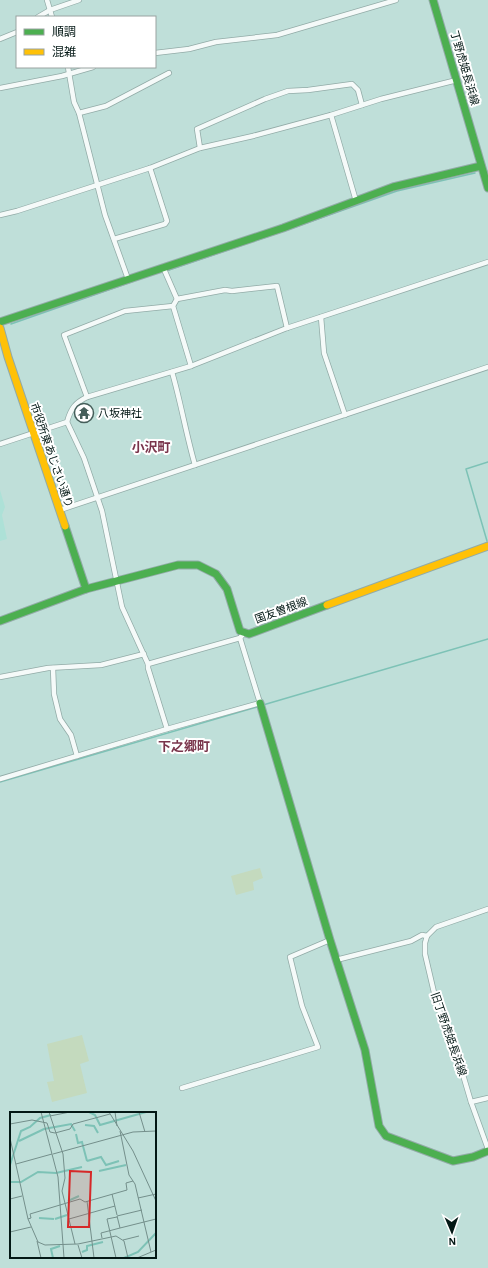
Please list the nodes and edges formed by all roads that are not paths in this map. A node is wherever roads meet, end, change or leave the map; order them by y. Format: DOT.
graph roads {
  1 [pos="48,0"];
  2 [pos="79,0"];
  3 [pos="396,0"];
  4 [pos="433,0"];
  5 [pos="50,10"];
  6 [pos="40,16"];
  7 [pos="52,16"];
  8 [pos="16,32"];
  9 [pos="0,39"];
  10 [pos="156,53"];
  11 [pos="68,68"];
  12 [pos="89,68"];
  13 [pos="69,73"];
  14 [pos="169,73"];
  15 [pos="457,80"];
  16 [pos="0,88"];
  17 [pos="362,105"];
  18 [pos="79,113"];
  19 [pos="331,115"];
  20 [pos="200,148"];
  21 [pos="481,166"];
  22 [pos="150,168"];
  23 [pos="97,184"];
  24 [pos="488,188"];
  25 [pos="356,201"];
  26 [pos="0,215"];
  27 [pos="114,239"];
  28 [pos="488,262"];
  29 [pos="163,267"];
  30 [pos="128,279"];
  31 [pos="177,299"];
  32 [pos="173,306"];
  33 [pos="321,317"];
  34 [pos="0,322"];
  35 [pos="0,328"];
  36 [pos="287,328"];
  37 [pos="191,366"];
  38 [pos="488,367"];
  39 [pos="172,372"];
  40 [pos="87,397"];
  41 [pos="345,415"];
  42 [pos="67,422"];
  43 [pos="33,433"];
  44 [pos="0,444"];
  45 [pos="195,465"];
  46 [pos="97,498"];
  47 [pos="60,510"];
  48 [pos="488,546"];
  49 [pos="116,581"];
  50 [pos="86,589"];
  51 [pos="0,621"];
  52 [pos="242,636"];
  53 [pos="144,654"];
  54 [pos="148,664"];
  55 [pos="53,668"];
  56 [pos="0,677"];
  57 [pos="260,703"];
  58 [pos="167,729"];
  59 [pos="77,756"];
  60 [pos="0,779"];
  61 [pos="488,908"];
  62 [pos="427,936"];
  63 [pos="330,940"];
  64 [pos="336,960"];
  65 [pos="182,1088"];
  66 [pos="488,1098"];
  67 [pos="471,1102"];
  68 [pos="488,1150"];
  1 -- 5 [label="street"];
  2 -- 5 [label="street"];
  3 -- 10 [label="street"];
  4 -- 15 [label="street, 丁野虎姫長浜線"];
  5 -- 6 [label="street"];
  5 -- 7 [label="street"];
  8 -- 9 [label="street"];
  11 -- 13 [label="street"];
  12 -- 13 [label="street"];
  13 -- 16 [label="street"];
  13 -- 18 [label="street"];
  14 -- 18 [label="street"];
  15 -- 17 [label="street"];
  15 -- 21 [label="street, 丁野虎姫長浜線"];
  17 -- 19 [label="street"];
  17 -- 20 [label="street"];
  18 -- 23 [label="street"];
  19 -- 20 [label="street"];
  19 -- 25 [label="street"];
  20 -- 22 [label="street"];
  21 -- 24 [label="street, 丁野虎姫長浜線"];
  21 -- 25 [label="street"];
  22 -- 23 [label="street"];
  22 -- 27 [label="street"];
  23 -- 26 [label="street"];
  23 -- 27 [label="street"];
  25 -- 29 [label="street"];
  27 -- 30 [label="street"];
  28 -- 33 [label="street"];
  29 -- 30 [label="street"];
  29 -- 31 [label="street"];
  30 -- 34 [label="street"];
  31 -- 32 [label="street"];
  31 -- 36 [label="street"];
  32 -- 37 [label="street"];
  32 -- 40 [label="street"];
  33 -- 36 [label="street"];
  33 -- 41 [label="street"];
  35 -- 43 [label="street, 市役所東あじさい通り"];
  36 -- 37 [label="street"];
  37 -- 39 [label="street"];
  38 -- 41 [label="street"];
  39 -- 40 [label="street"];
  39 -- 45 [label="street"];
  40 -- 42 [label="street"];
  41 -- 45 [label="street"];
  42 -- 43 [label="street"];
  42 -- 46 [label="street"];
  43 -- 44 [label="street"];
  43 -- 47 [label="street, 市役所東あじさい通り"];
  45 -- 46 [label="street"];
  46 -- 47 [label="street"];
  46 -- 49 [label="street"];
  47 -- 50 [label="street, 市役所東あじさい通り"];
  48 -- 52 [label="street, 国友曽根線"];
  49 -- 50 [label="street, 国友曽根線"];
  49 -- 52 [label="street, 国友曽根線"];
  49 -- 53 [label="street"];
  50 -- 51 [label="street, 国友曽根線"];
  52 -- 54 [label="street"];
  52 -- 57 [label="street"];
  53 -- 54 [label="street"];
  53 -- 55 [label="street"];
  54 -- 58 [label="street"];
  55 -- 56 [label="street"];
  55 -- 59 [label="street"];
  57 -- 58 [label="street"];
  57 -- 63 [label="street"];
  58 -- 59 [label="street"];
  59 -- 60 [label="street"];
  61 -- 62 [label="street"];
  62 -- 64 [label="street"];
  62 -- 67 [label="street, 旧丁野虎姫長浜線"];
  63 -- 64 [label="street"];
  63 -- 65 [label="street"];
  64 -- 68 [label="street"];
  66 -- 67 [label="street"];
  67 -- 68 [label="street, 旧丁野虎姫長浜線"];
}
